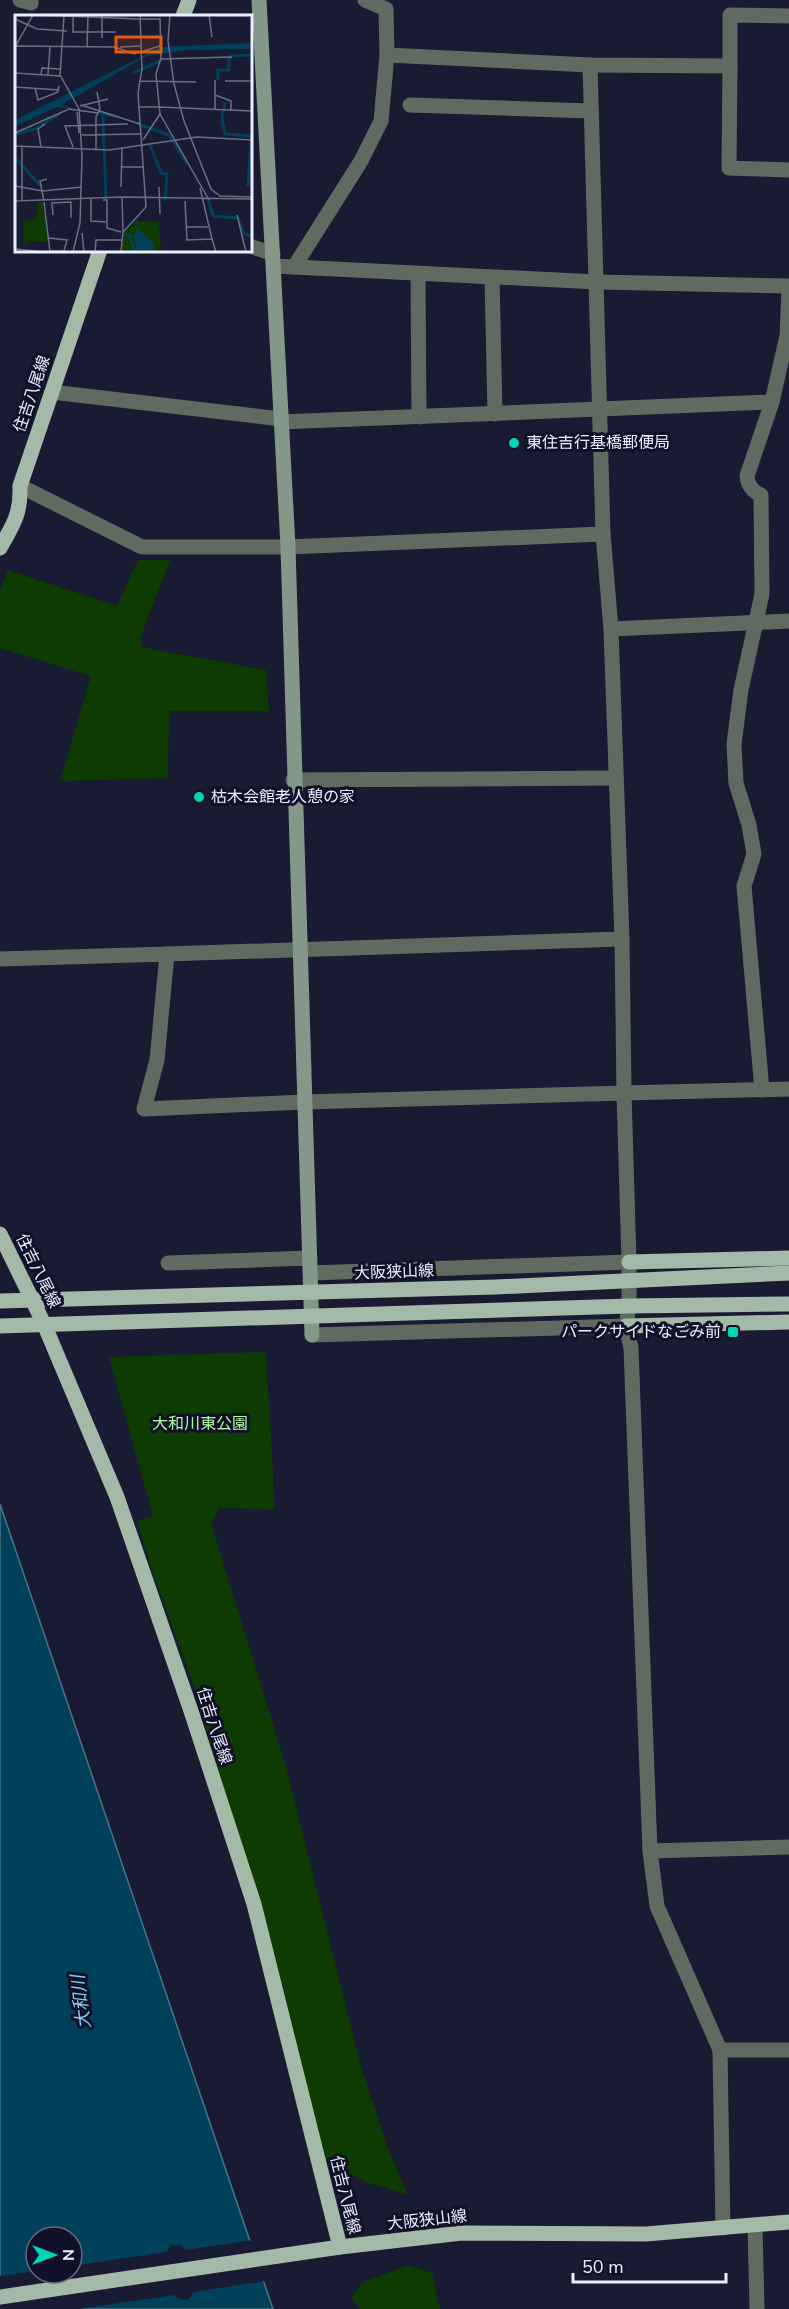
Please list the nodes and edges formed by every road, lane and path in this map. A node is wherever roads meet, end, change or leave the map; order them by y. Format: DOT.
graph roads {
  1 [pos="20,0"];
  2 [pos="32,0"];
  3 [pos="189,0"];
  4 [pos="259,0"];
  5 [pos="365,0"];
  6 [pos="388,4"];
  7 [pos="730,8"];
  8 [pos="183,15"];
  9 [pos="789,16"];
  10 [pos="387,55"];
  11 [pos="590,65"];
  12 [pos="730,66"];
  13 [pos="410,105"];
  14 [pos="591,111"];
  15 [pos="789,170"];
  16 [pos="252,247"];
  17 [pos="99,252"];
  18 [pos="274,260"];
  19 [pos="294,267"];
  20 [pos="418,274"];
  21 [pos="492,277"];
  22 [pos="597,282"];
  23 [pos="789,288"];
  24 [pos="52,392"];
  25 [pos="772,402"];
  26 [pos="600,411"];
  27 [pos="495,414"];
  28 [pos="419,417"];
  29 [pos="281,421"];
  30 [pos="20,486"];
  31 [pos="603,534"];
  32 [pos="288,547"];
  33 [pos="0,548"];
  34 [pos="789,621"];
  35 [pos="757,622"];
  36 [pos="611,629"];
  37 [pos="616,778"];
  38 [pos="293,780"];
  39 [pos="621,939"];
  40 [pos="299,951"];
  41 [pos="167,954"];
  42 [pos="0,959"];
  43 [pos="789,1089"];
  44 [pos="762,1090"];
  45 [pos="624,1093"];
  46 [pos="304,1101"];
  47 [pos="0,1234"];
  48 [pos="789,1258"];
  49 [pos="629,1262"];
  50 [pos="168,1263"];
  51 [pos="310,1265"];
  52 [pos="789,1273"];
  53 [pos="629,1281"];
  54 [pos="6,1300"];
  55 [pos="30,1300"];
  56 [pos="789,1304"];
  57 [pos="629,1306"];
  58 [pos="789,1322"];
  59 [pos="44,1324"];
  60 [pos="0,1326"];
  61 [pos="626,1326"];
  62 [pos="789,1847"];
  63 [pos="650,1851"];
  64 [pos="720,2050"];
  65 [pos="789,2050"];
  66 [pos="789,2222"];
  67 [pos="755,2226"];
  68 [pos="723,2228"];
  69 [pos="340,2247"];
  70 [pos="0,2297"];
  71 [pos="757,2309"];
  1 -- 2 [label="street"];
  3 -- 8 [label="main road"];
  4 -- 18 [label="street"];
  5 -- 6 [label="street"];
  6 -- 10 [label="street"];
  7 -- 9 [label="street"];
  7 -- 12 [label="street"];
  10 -- 11 [label="street"];
  10 -- 19 [label="street"];
  11 -- 12 [label="street"];
  11 -- 14 [label="street"];
  12 -- 15 [label="street"];
  13 -- 14 [label="street"];
  14 -- 22 [label="street"];
  16 -- 18 [label="street"];
  17 -- 24 [label="main road, 住吉八尾線"];
  18 -- 19 [label="street"];
  18 -- 29 [label="street"];
  19 -- 20 [label="street"];
  20 -- 21 [label="street"];
  20 -- 28 [label="street"];
  21 -- 22 [label="street"];
  21 -- 27 [label="street"];
  22 -- 23 [label="street"];
  22 -- 26 [label="street"];
  23 -- 25 [label="street"];
  24 -- 29 [label="street"];
  24 -- 30 [label="main road, 住吉八尾線"];
  25 -- 26 [label="street"];
  25 -- 35 [label="street"];
  26 -- 27 [label="street"];
  26 -- 31 [label="street"];
  27 -- 28 [label="street"];
  28 -- 29 [label="street"];
  29 -- 32 [label="street"];
  30 -- 32 [label="street"];
  30 -- 33 [label="main road, 住吉八尾線"];
  31 -- 32 [label="street"];
  31 -- 36 [label="street"];
  32 -- 38 [label="street"];
  34 -- 35 [label="street"];
  35 -- 36 [label="street"];
  35 -- 44 [label="street"];
  36 -- 37 [label="street"];
  37 -- 38 [label="street"];
  37 -- 39 [label="street"];
  38 -- 40 [label="street"];
  39 -- 40 [label="street"];
  39 -- 45 [label="street"];
  40 -- 41 [label="street"];
  40 -- 46 [label="street"];
  41 -- 42 [label="street"];
  41 -- 46 [label="street"];
  43 -- 44 [label="street"];
  44 -- 45 [label="street"];
  45 -- 46 [label="street"];
  45 -- 49 [label="street"];
  46 -- 51 [label="street"];
  47 -- 55 [label="main road, 住吉八尾線"];
  48 -- 49 [label="main road"];
  49 -- 51 [label="street"];
  49 -- 53 [label="street"];
  50 -- 51 [label="street"];
  51 -- 61 [label="street"];
  52 -- 53 [label="main road, 大阪狭山線"];
  53 -- 55 [label="main road, 大阪狭山線"];
  53 -- 57 [label="street"];
  54 -- 55 [label="main road, 大阪狭山線"];
  55 -- 59 [label="main road, 住吉八尾線"];
  56 -- 57 [label="main road"];
  57 -- 59 [label="main road"];
  57 -- 61 [label="street"];
  58 -- 61 [label="main road"];
  59 -- 60 [label="main road"];
  59 -- 69 [label="main road, 住吉八尾線"];
  61 -- 63 [label="street"];
  62 -- 63 [label="street"];
  63 -- 64 [label="street"];
  64 -- 65 [label="street"];
  64 -- 68 [label="street"];
  66 -- 67 [label="main road, 大阪狭山線"];
  67 -- 68 [label="main road, 大阪狭山線"];
  67 -- 71 [label="street"];
  68 -- 69 [label="main road, 大阪狭山線"];
  69 -- 70 [label="main road, 大阪狭山線"];
}
